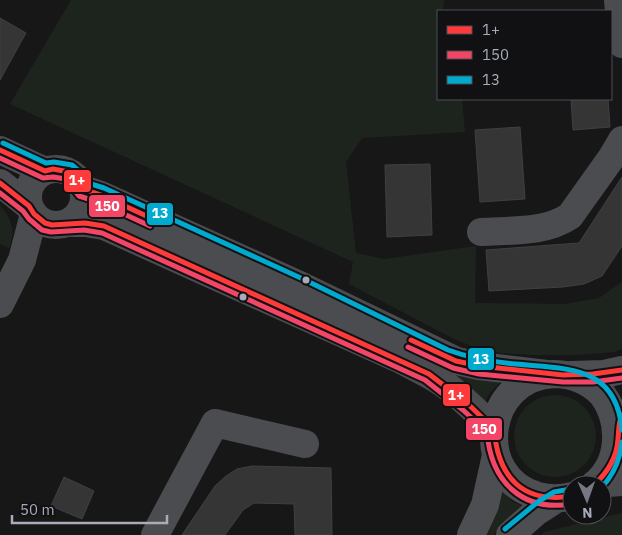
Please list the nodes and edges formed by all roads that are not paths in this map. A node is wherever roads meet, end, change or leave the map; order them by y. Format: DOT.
graph roads {
  1 [pos="618,0"];
  2 [pos="622,44"];
  3 [pos="622,140"];
  4 [pos="0,150"];
  5 [pos="45,171"];
  6 [pos="0,183"];
  7 [pos="83,189"];
  8 [pos="31,210"];
  9 [pos="63,224"];
  10 [pos="481,232"];
  11 [pos="22,260"];
  12 [pos="0,304"];
  13 [pos="622,370"];
  14 [pos="558,375"];
  15 [pos="620,424"];
  16 [pos="494,429"];
  17 [pos="305,444"];
  18 [pos="496,456"];
  19 [pos="603,475"];
  20 [pos="562,497"];
  21 [pos="562,499"];
  22 [pos="155,535"];
  23 [pos="472,535"];
  24 [pos="510,535"];
  1 -- 2 [label="street"];
  3 -- 10 [label="street"];
  4 -- 5 [label="street"];
  5 -- 7 [label="street"];
  5 -- 8 [label="street"];
  6 -- 8 [label="street"];
  7 -- 9 [label="street"];
  7 -- 14 [label="street"];
  8 -- 9 [label="street"];
  8 -- 11 [label="street"];
  9 -- 11 [label="street"];
  9 -- 16 [label="street"];
  11 -- 12 [label="street"];
  13 -- 14 [label="main road"];
  14 -- 15 [label="main road"];
  14 -- 16 [label="main road"];
  15 -- 19 [label="main road"];
  16 -- 18 [label="main road"];
  17 -- 22 [label="street"];
  18 -- 20 [label="main road"];
  18 -- 23 [label="main road"];
  21 -- 24 [label="main road"];
}
